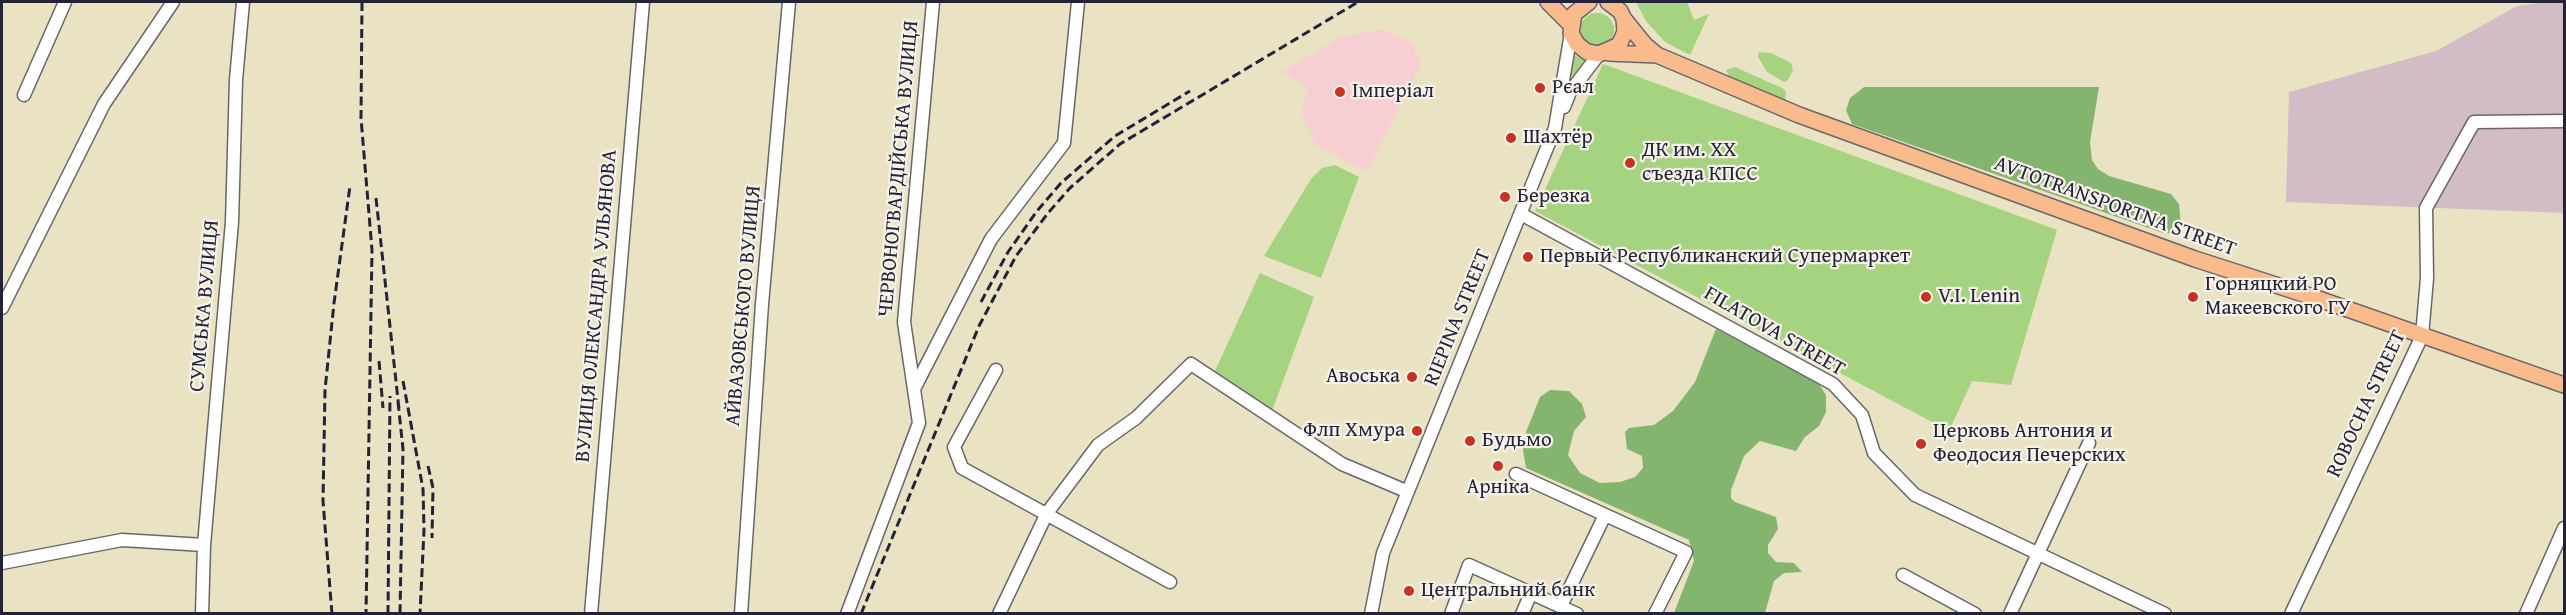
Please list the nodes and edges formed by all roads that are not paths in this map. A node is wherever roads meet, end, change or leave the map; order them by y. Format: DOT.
graph roads {
  1 [pos="65,2"];
  2 [pos="173,2"];
  3 [pos="243,2"];
  4 [pos="643,2"];
  5 [pos="789,2"];
  6 [pos="933,2"];
  7 [pos="1078,2"];
  8 [pos="1548,2"];
  9 [pos="1585,2"];
  10 [pos="1617,8"];
  11 [pos="1571,29"];
  12 [pos="1604,54"];
  13 [pos="1657,55"];
  14 [pos="24,95"];
  15 [pos="2565,121"];
  16 [pos="1555,128"];
  17 [pos="1521,214"];
  18 [pos="2,308"];
  19 [pos="2422,336"];
  20 [pos="996,370"];
  21 [pos="2565,385"];
  22 [pos="914,389"];
  23 [pos="2089,443"];
  24 [pos="1516,474"];
  25 [pos="1406,491"];
  26 [pos="1046,514"];
  27 [pos="1605,514"];
  28 [pos="2565,528"];
  29 [pos="204,545"];
  30 [pos="2037,553"];
  31 [pos="2,563"];
  32 [pos="1903,575"];
  33 [pos="1170,582"];
  34 [pos="1531,593"];
  35 [pos="1561,606"];
  36 [pos="1372,613"];
  37 [pos="202,614"];
  38 [pos="591,614"];
  39 [pos="741,614"];
  40 [pos="847,614"];
  41 [pos="999,614"];
  42 [pos="1452,614"];
  43 [pos="1522,614"];
  44 [pos="1577,614"];
  45 [pos="1655,614"];
  46 [pos="1975,614"];
  47 [pos="2010,614"];
  48 [pos="2165,614"];
  49 [pos="2291,614"];
  50 [pos="2526,614"];
  1 -- 14 [label="street"];
  2 -- 18 [label="street"];
  3 -- 29 [label="street, СУМСЬКА ВУЛИЦЯ"];
  4 -- 38 [label="street, ВУЛИЦЯ ОЛЕКСАНДРА УЛЬЯНОВА"];
  5 -- 39 [label="street, АЙВАЗОВСЬКОГО ВУЛИЦЯ"];
  6 -- 22 [label="street, ЧЕРВОНОГВАРДІЙСЬКА ВУЛИЦЯ"];
  7 -- 22 [label="street"];
  8 -- 11 [label="main road"];
  9 -- 11 [label="main road"];
  10 -- 12 [label="main road"];
  10 -- 13 [label="main road"];
  11 -- 12 [label="main road"];
  11 -- 16 [label="street, RIEPINA STREET"];
  12 -- 13 [label="main road"];
  12 -- 16 [label="street"];
  13 -- 19 [label="main road, AVTOTRANSPORTNA STREET"];
  15 -- 19 [label="street, ROBOCHA STREET"];
  16 -- 17 [label="street, RIEPINA STREET"];
  17 -- 25 [label="street, RIEPINA STREET"];
  17 -- 30 [label="street, FILATOVA STREET"];
  19 -- 21 [label="main road, AVTOTRANSPORTNA STREET"];
  19 -- 49 [label="street, ROBOCHA STREET"];
  20 -- 26 [label="street"];
  22 -- 40 [label="street, ЧЕРВОНОГВАРДІЙСЬКА ВУЛИЦЯ"];
  23 -- 30 [label="street"];
  24 -- 27 [label="street"];
  25 -- 26 [label="street"];
  25 -- 36 [label="street, RIEPINA STREET"];
  26 -- 33 [label="street"];
  26 -- 41 [label="street"];
  27 -- 35 [label="street"];
  27 -- 45 [label="street"];
  28 -- 50 [label="street"];
  29 -- 31 [label="street"];
  29 -- 37 [label="street, СУМСЬКА ВУЛИЦЯ"];
  30 -- 47 [label="street"];
  30 -- 48 [label="street, FILATOVA STREET"];
  32 -- 46 [label="street"];
  34 -- 35 [label="street"];
  34 -- 42 [label="street"];
  34 -- 43 [label="street"];
  35 -- 44 [label="street"];
}
